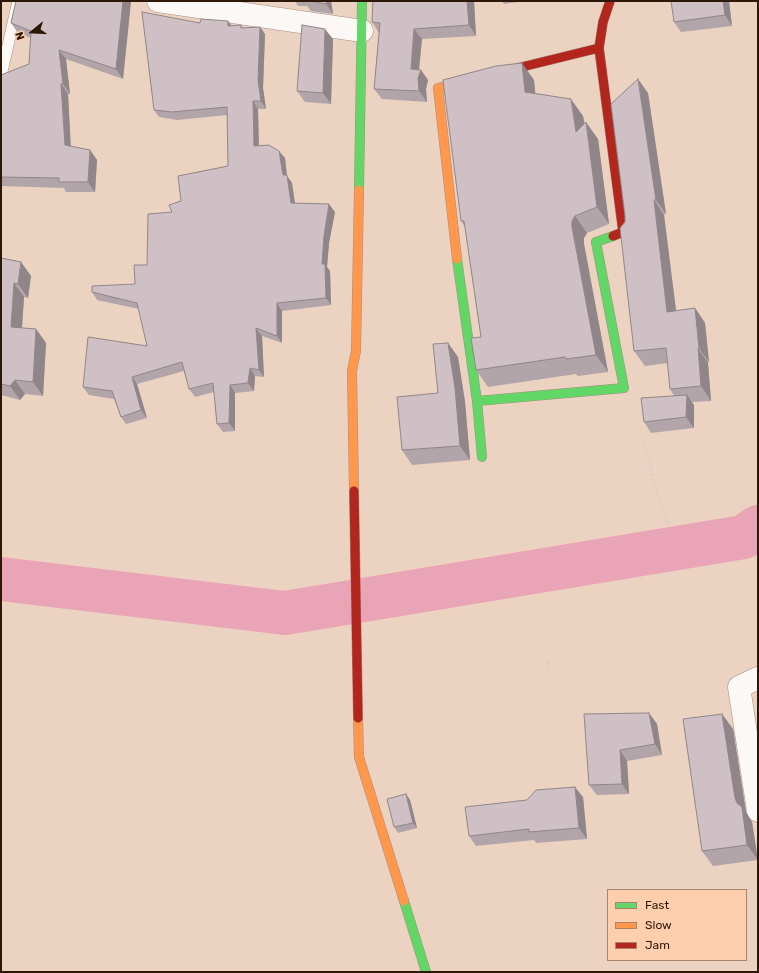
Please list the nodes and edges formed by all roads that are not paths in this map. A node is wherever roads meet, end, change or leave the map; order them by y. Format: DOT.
graph roads {
  1 [pos="18,1"];
  2 [pos="158,1"];
  3 [pos="362,1"];
  4 [pos="610,1"];
  5 [pos="362,31"];
  6 [pos="600,48"];
  7 [pos="1,76"];
  8 [pos="477,401"];
  9 [pos="482,457"];
  10 [pos="758,678"];
  11 [pos="758,811"];
  12 [pos="426,972"];
  1 -- 7 [label="lane"];
  2 -- 5 [label="street"];
  3 -- 5 [label="street"];
  4 -- 6 [label="street"];
  5 -- 12 [label="street"];
  6 -- 8 [label="street"];
  6 -- 8 [label="street"];
  8 -- 9 [label="street"];
  10 -- 11 [label="street"];
}
